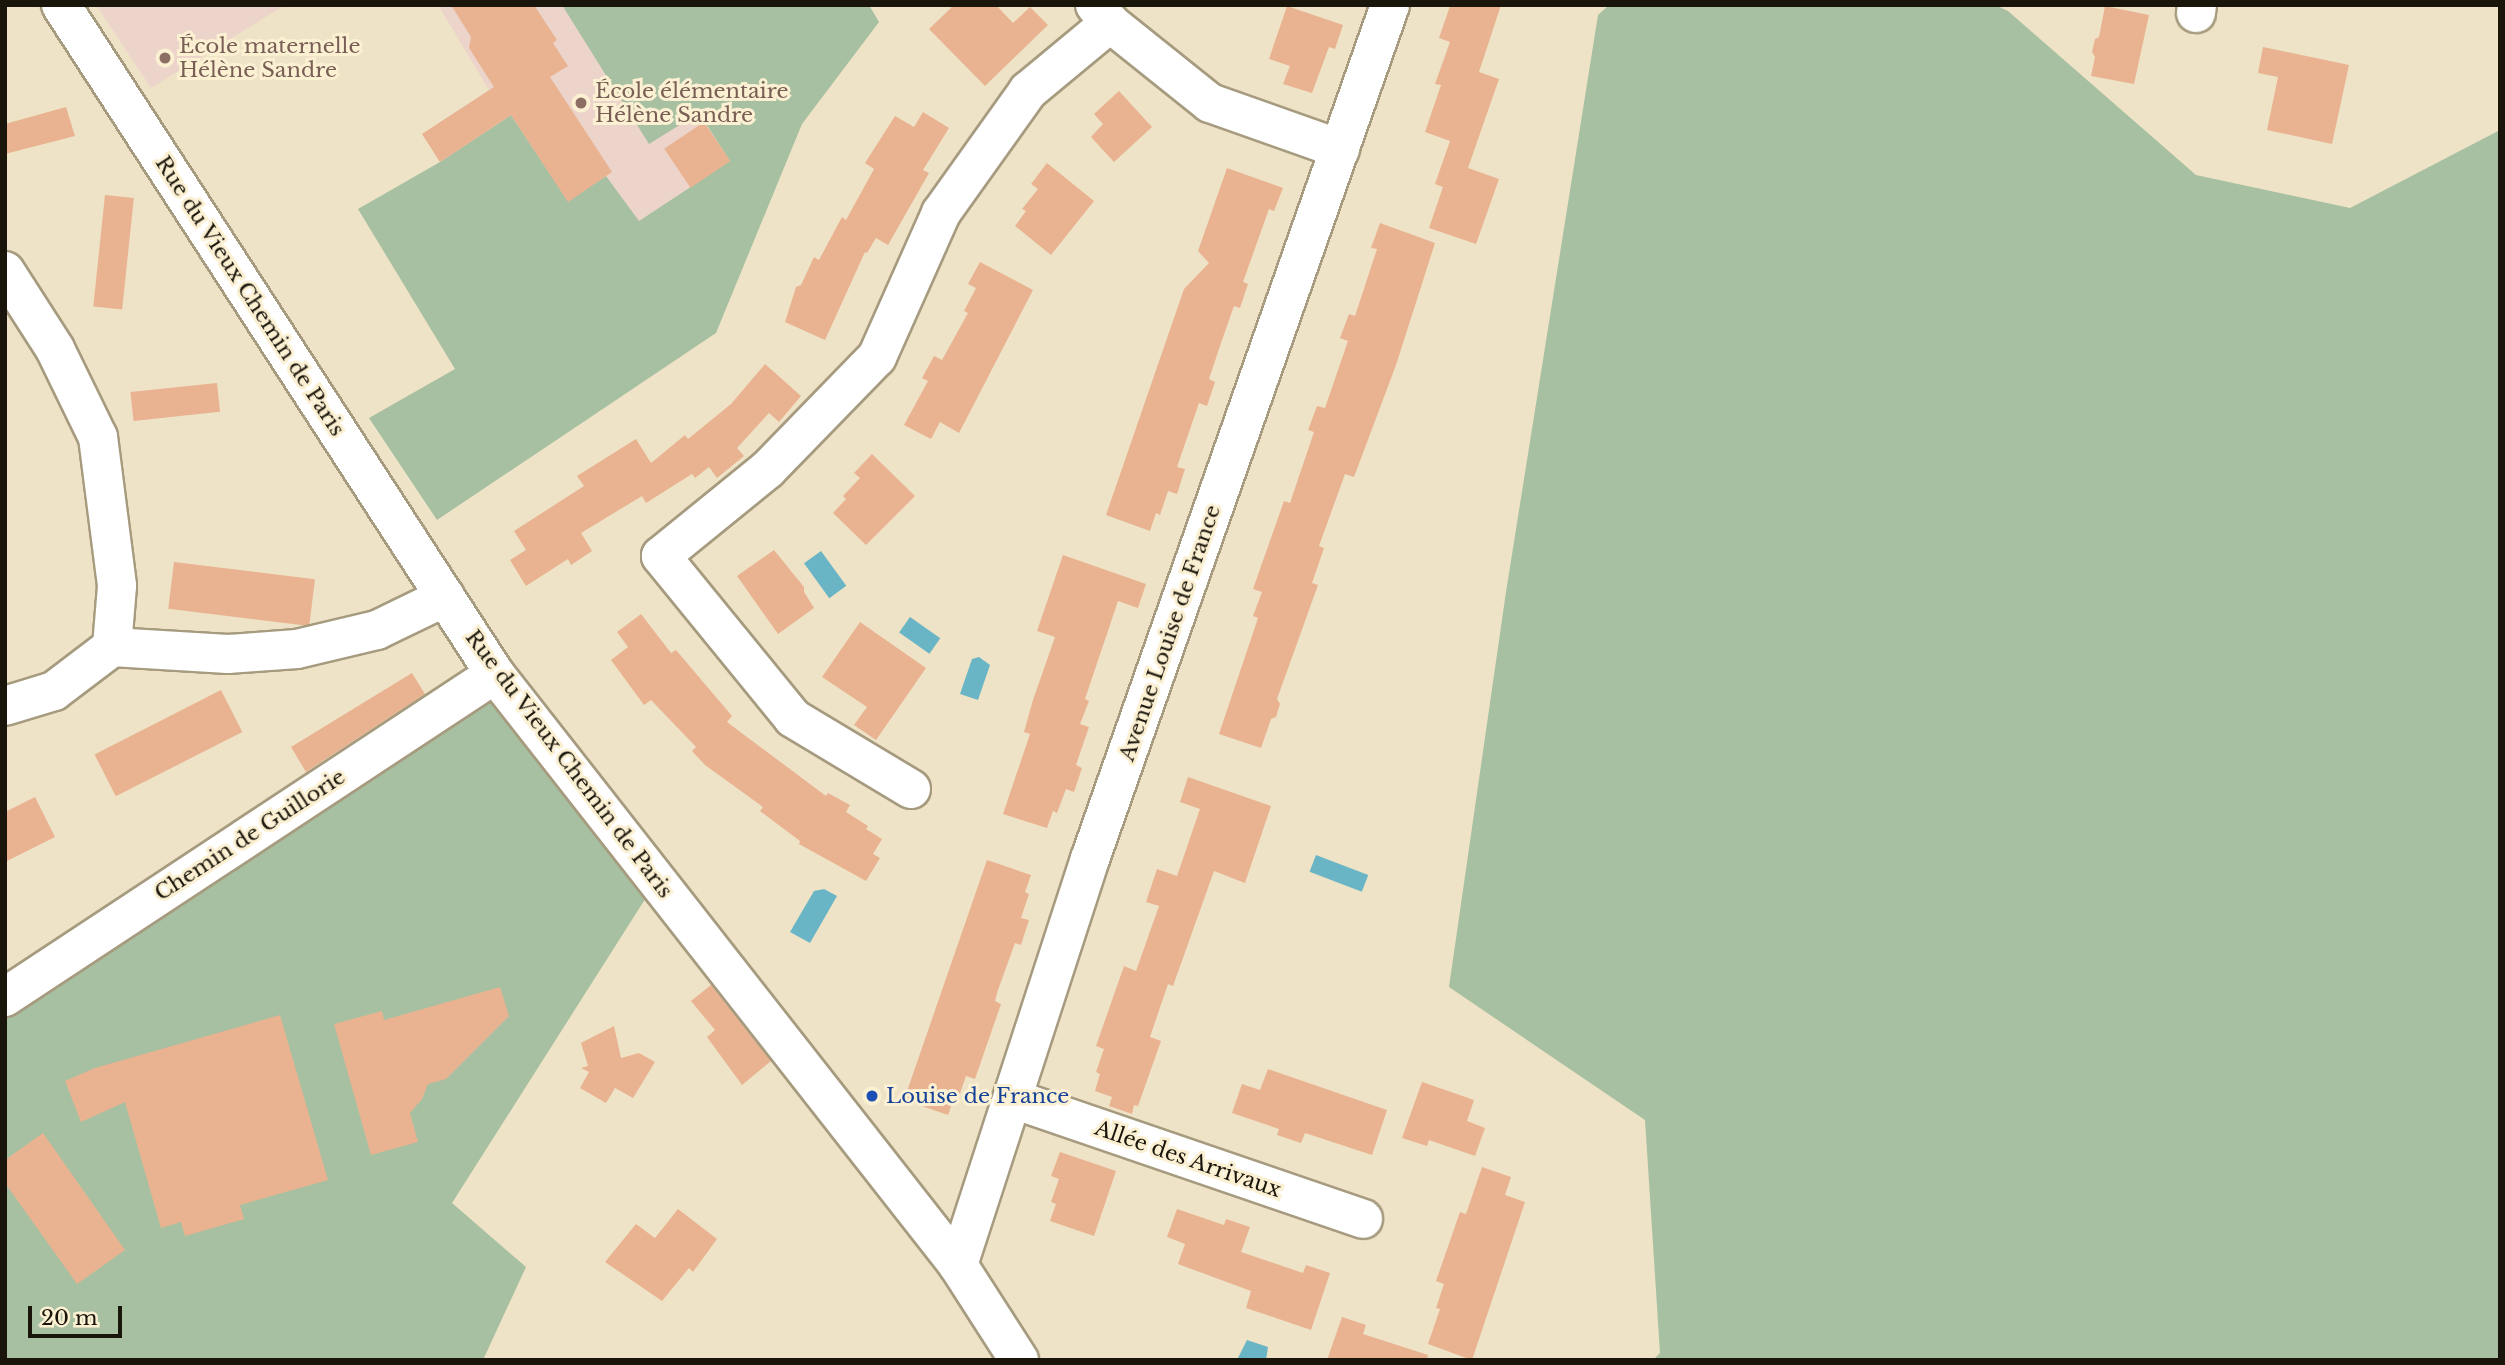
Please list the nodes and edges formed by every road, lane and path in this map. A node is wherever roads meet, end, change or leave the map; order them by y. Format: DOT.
graph roads {
  1 [pos="61,5"];
  2 [pos="1390,5"];
  3 [pos="1102,14"];
  4 [pos="1340,149"];
  5 [pos="5,271"];
  6 [pos="445,597"];
  7 [pos="111,647"];
  8 [pos="495,674"];
  9 [pos="5,706"];
  10 [pos="911,789"];
  11 [pos="5,997"];
  12 [pos="1013,1099"];
  13 [pos="1363,1219"];
  14 [pos="958,1265"];
  15 [pos="1019,1360"];
  1 -- 6 [label="street, Rue du Vieux Chemin de Paris"];
  2 -- 4 [label="street, Avenue Louise de France"];
  3 -- 4 [label="street"];
  3 -- 10 [label="street"];
  4 -- 12 [label="street, Avenue Louise de France"];
  5 -- 7 [label="street"];
  6 -- 7 [label="street"];
  6 -- 8 [label="street, Rue du Vieux Chemin de Paris"];
  7 -- 9 [label="street"];
  8 -- 11 [label="street, Chemin de Guillorie"];
  8 -- 14 [label="street, Rue du Vieux Chemin de Paris"];
  12 -- 13 [label="street, Allée des Arrivaux"];
  12 -- 14 [label="street, Avenue Louise de France"];
  14 -- 15 [label="street, Rue du Vieux Chemin de Paris"];
}
